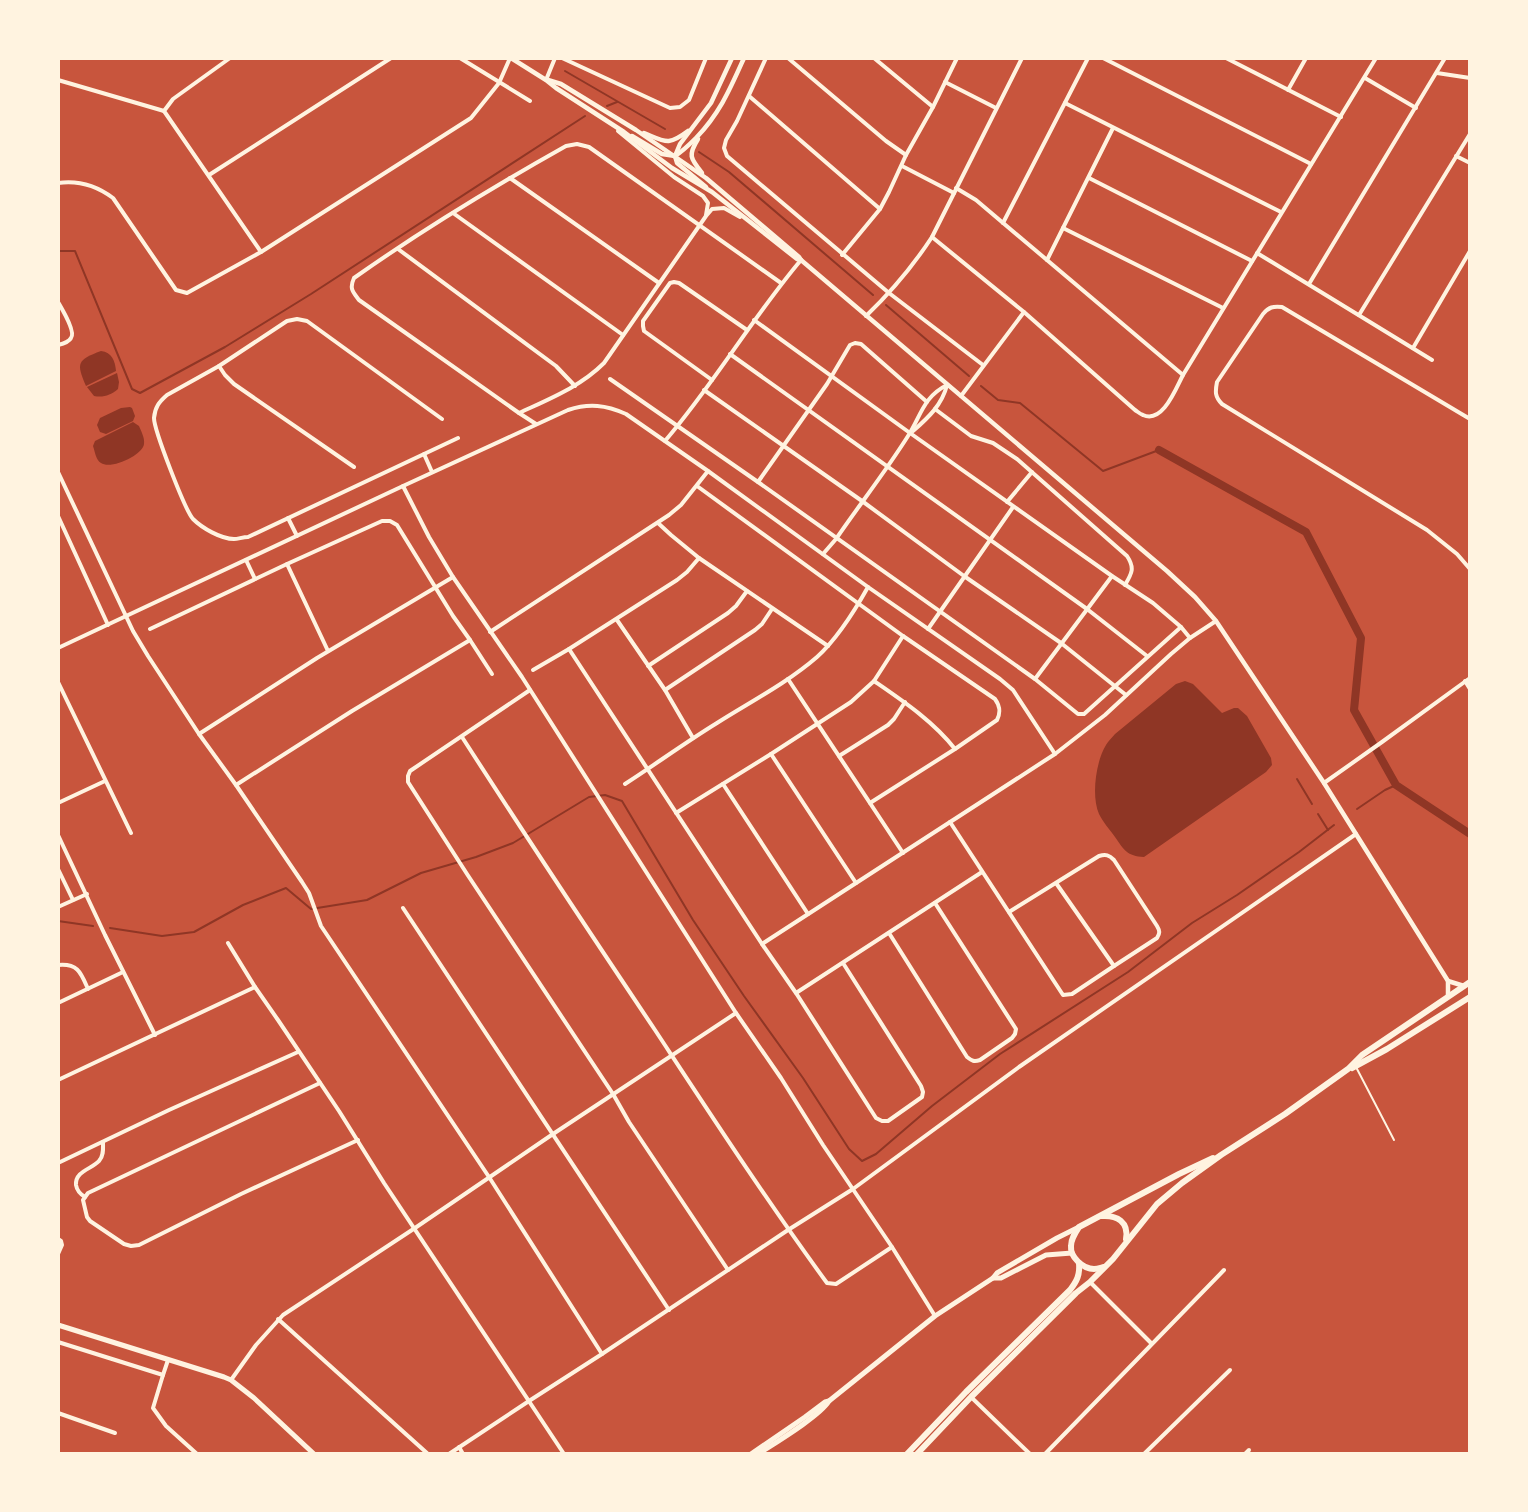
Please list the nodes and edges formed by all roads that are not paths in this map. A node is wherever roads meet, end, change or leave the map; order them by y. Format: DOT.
graph roads {
  1 [pos="230,58"];
  2 [pos="391,58"];
  3 [pos="460,58"];
  4 [pos="510,58"];
  5 [pos="555,58"];
  6 [pos="562,58"];
  7 [pos="706,58"];
  8 [pos="732,58"];
  9 [pos="744,58"];
  10 [pos="766,58"];
  11 [pos="788,58"];
  12 [pos="874,58"];
  13 [pos="957,58"];
  14 [pos="1022,58"];
  15 [pos="1088,58"];
  16 [pos="1103,58"];
  17 [pos="1226,58"];
  18 [pos="1306,58"];
  19 [pos="1376,58"];
  20 [pos="1445,58"];
  21 [pos="1237,61"];
  22 [pos="1437,73"];
  23 [pos="1365,78"];
  24 [pos="1470,78"];
  25 [pos="58,80"];
  26 [pos="546,80"];
  27 [pos="945,82"];
  28 [pos="499,83"];
  29 [pos="1288,90"];
  30 [pos="749,96"];
  31 [pos="530,101"];
  32 [pos="1065,103"];
  33 [pos="933,107"];
  34 [pos="996,108"];
  35 [pos="1416,108"];
  36 [pos="164,111"];
  37 [pos="1341,117"];
  38 [pos="612,125"];
  39 [pos="695,126"];
  40 [pos="1113,128"];
  41 [pos="636,130"];
  42 [pos="702,131"];
  43 [pos="624,132"];
  44 [pos="1470,134"];
  45 [pos="906,155"];
  46 [pos="675,156"];
  47 [pos="1456,156"];
  48 [pos="1470,163"];
  49 [pos="1311,164"];
  50 [pos="902,166"];
  51 [pos="209,175"];
  52 [pos="510,178"];
  53 [pos="706,178"];
  54 [pos="1089,178"];
  55 [pos="58,183"];
  56 [pos="955,191"];
  57 [pos="712,192"];
  58 [pos="880,209"];
  59 [pos="453,213"];
  60 [pos="1281,213"];
  61 [pos="706,216"];
  62 [pos="751,223"];
  63 [pos="1003,223"];
  64 [pos="699,226"];
  65 [pos="1063,228"];
  66 [pos="933,237"];
  67 [pos="398,249"];
  68 [pos="1470,251"];
  69 [pos="261,252"];
  70 [pos="1257,252"];
  71 [pos="842,255"];
  72 [pos="1047,260"];
  73 [pos="801,261"];
  74 [pos="1252,261"];
  75 [pos="659,283"];
  76 [pos="781,283"];
  77 [pos="1309,284"];
  78 [pos="889,293"];
  79 [pos="58,302"];
  80 [pos="1223,308"];
  81 [pos="1024,312"];
  82 [pos="1359,315"];
  83 [pos="865,316"];
  84 [pos="754,320"];
  85 [pos="747,330"];
  86 [pos="623,335"];
  87 [pos="58,345"];
  88 [pos="1413,348"];
  89 [pos="730,354"];
  90 [pos="1432,360"];
  91 [pos="983,365"];
  92 [pos="219,366"];
  93 [pos="1183,375"];
  94 [pos="832,376"];
  95 [pos="610,379"];
  96 [pos="711,380"];
  97 [pos="947,385"];
  98 [pos="574,387"];
  99 [pos="704,390"];
  100 [pos="961,396"];
  101 [pos="927,402"];
  102 [pos="935,409"];
  103 [pos="809,410"];
  104 [pos="519,413"];
  105 [pos="442,419"];
  106 [pos="1470,419"];
  107 [pos="537,424"];
  108 [pos="678,426"];
  109 [pos="910,434"];
  110 [pos="458,438"];
  111 [pos="665,441"];
  112 [pos="784,445"];
  113 [pos="424,454"];
  114 [pos="887,466"];
  115 [pos="354,467"];
  116 [pos="708,471"];
  117 [pos="58,472"];
  118 [pos="432,472"];
  119 [pos="1032,472"];
  120 [pos="758,482"];
  121 [pos="403,486"];
  122 [pos="697,486"];
  123 [pos="862,501"];
  124 [pos="1007,502"];
  125 [pos="1013,507"];
  126 [pos="58,516"];
  127 [pos="288,518"];
  128 [pos="658,523"];
  129 [pos="297,536"];
  130 [pos="836,538"];
  131 [pos="990,539"];
  132 [pos="823,554"];
  133 [pos="699,558"];
  134 [pos="246,560"];
  135 [pos="287,564"];
  136 [pos="1470,569"];
  137 [pos="964,576"];
  138 [pos="1112,576"];
  139 [pos="453,577"];
  140 [pos="255,579"];
  141 [pos="1125,585"];
  142 [pos="868,587"];
  143 [pos="436,588"];
  144 [pos="747,591"];
  145 [pos="859,603"];
  146 [pos="772,609"];
  147 [pos="1087,609"];
  148 [pos="940,612"];
  149 [pos="126,616"];
  150 [pos="617,620"];
  151 [pos="1216,621"];
  152 [pos="108,625"];
  153 [pos="1181,627"];
  154 [pos="150,629"];
  155 [pos="928,629"];
  156 [pos="490,632"];
  157 [pos="903,636"];
  158 [pos="1190,638"];
  159 [pos="470,640"];
  160 [pos="1061,643"];
  161 [pos="828,646"];
  162 [pos="58,648"];
  163 [pos="569,649"];
  164 [pos="328,651"];
  165 [pos="1148,656"];
  166 [pos="648,666"];
  167 [pos="533,670"];
  168 [pos="492,674"];
  169 [pos="1470,678"];
  170 [pos="788,679"];
  171 [pos="1035,679"];
  172 [pos="874,681"];
  173 [pos="1465,681"];
  174 [pos="58,682"];
  175 [pos="1115,686"];
  176 [pos="1470,689"];
  177 [pos="530,690"];
  178 [pos="665,690"];
  179 [pos="1126,695"];
  180 [pos="904,702"];
  181 [pos="818,724"];
  182 [pos="199,734"];
  183 [pos="462,737"];
  184 [pos="693,738"];
  185 [pos="955,749"];
  186 [pos="771,754"];
  187 [pos="1055,754"];
  188 [pos="839,756"];
  189 [pos="648,769"];
  190 [pos="105,781"];
  191 [pos="1324,783"];
  192 [pos="625,784"];
  193 [pos="723,784"];
  194 [pos="236,785"];
  195 [pos="58,803"];
  196 [pos="870,803"];
  197 [pos="676,813"];
  198 [pos="950,822"];
  199 [pos="131,833"];
  200 [pos="1356,834"];
  201 [pos="58,835"];
  202 [pos="903,853"];
  203 [pos="58,869"];
  204 [pos="982,872"];
  205 [pos="856,883"];
  206 [pos="1056,883"];
  207 [pos="87,894"];
  208 [pos="73,900"];
  209 [pos="935,903"];
  210 [pos="58,907"];
  211 [pos="403,908"];
  212 [pos="1009,912"];
  213 [pos="808,914"];
  214 [pos="889,933"];
  215 [pos="228,943"];
  216 [pos="762,944"];
  217 [pos="843,963"];
  218 [pos="58,965"];
  219 [pos="1114,966"];
  220 [pos="123,972"];
  221 [pos="1448,981"];
  222 [pos="1467,984"];
  223 [pos="255,987"];
  224 [pos="88,989"];
  225 [pos="796,993"];
  226 [pos="1448,996"];
  227 [pos="1470,997"];
  228 [pos="58,1003"];
  229 [pos="736,1013"];
  230 [pos="154,1035"];
  231 [pos="298,1052"];
  232 [pos="672,1056"];
  233 [pos="1356,1067"];
  234 [pos="1348,1069"];
  235 [pos="58,1080"];
  236 [pos="320,1083"];
  237 [pos="613,1094"];
  238 [pos="553,1134"];
  239 [pos="358,1140"];
  240 [pos="1394,1140"];
  241 [pos="103,1142"];
  242 [pos="1221,1155"];
  243 [pos="58,1163"];
  244 [pos="489,1177"];
  245 [pos="853,1189"];
  246 [pos="85,1197"];
  247 [pos="1100,1216"];
  248 [pos="1079,1227"];
  249 [pos="415,1228"];
  250 [pos="788,1230"];
  251 [pos="58,1239"];
  252 [pos="1126,1242"];
  253 [pos="892,1247"];
  254 [pos="1072,1253"];
  255 [pos="58,1254"];
  256 [pos="1079,1263"];
  257 [pos="1104,1267"];
  258 [pos="728,1270"];
  259 [pos="1224,1270"];
  260 [pos="993,1278"];
  261 [pos="1090,1282"];
  262 [pos="669,1310"];
  263 [pos="935,1316"];
  264 [pos="278,1319"];
  265 [pos="58,1325"];
  266 [pos="58,1342"];
  267 [pos="1151,1343"];
  268 [pos="602,1354"];
  269 [pos="168,1359"];
  270 [pos="1230,1370"];
  271 [pos="163,1375"];
  272 [pos="231,1380"];
  273 [pos="971,1397"];
  274 [pos="528,1401"];
  275 [pos="830,1401"];
  276 [pos="58,1413"];
  277 [pos="115,1433"];
  278 [pos="459,1447"];
  279 [pos="563,1453"];
  280 [pos="197,1454"];
  281 [pos="315,1454"];
  282 [pos="428,1454"];
  283 [pos="449,1454"];
  284 [pos="463,1454"];
  285 [pos="751,1454"];
  286 [pos="758,1454"];
  287 [pos="907,1454"];
  288 [pos="917,1454"];
  289 [pos="1030,1454"];
  290 [pos="1046,1454"];
  291 [pos="1144,1454"];
  1 -- 36 [label="street"];
  2 -- 51 [label="street"];
  3 -- 28 [label="street"];
  4 -- 26 [label="street"];
  4 -- 28 [label="street"];
  5 -- 26 [label="street"];
  6 -- 7 [label="street"];
  8 -- 39 [label="street"];
  9 -- 42 [label="street"];
  10 -- 30 [label="street"];
  11 -- 45 [label="street"];
  12 -- 33 [label="street"];
  13 -- 27 [label="street"];
  14 -- 34 [label="street"];
  15 -- 32 [label="street"];
  16 -- 49 [label="street"];
  17 -- 21 [label="street"];
  18 -- 29 [label="street"];
  19 -- 23 [label="street"];
  20 -- 22 [label="street"];
  21 -- 29 [label="street"];
  22 -- 24 [label="street"];
  22 -- 35 [label="street"];
  23 -- 35 [label="street"];
  23 -- 37 [label="street"];
  25 -- 36 [label="street"];
  26 -- 38 [label="street"];
  26 -- 41 [label="street"];
  27 -- 33 [label="street"];
  27 -- 34 [label="street"];
  28 -- 31 [label="street"];
  28 -- 69 [label="street"];
  29 -- 37 [label="street"];
  30 -- 58 [label="street"];
  30 -- 71 [label="street"];
  32 -- 40 [label="street"];
  32 -- 63 [label="street"];
  33 -- 45 [label="street"];
  34 -- 56 [label="street"];
  35 -- 77 [label="street"];
  36 -- 51 [label="street"];
  37 -- 49 [label="street"];
  38 -- 43 [label="street"];
  38 -- 61 [label="street"];
  39 -- 41 [label="street"];
  39 -- 46 [label="street"];
  40 -- 54 [label="street"];
  40 -- 60 [label="street"];
  41 -- 46 [label="street"];
  42 -- 46 [label="street"];
  42 -- 53 [label="street"];
  43 -- 46 [label="street"];
  43 -- 57 [label="street"];
  44 -- 47 [label="street"];
  45 -- 50 [label="street"];
  46 -- 53 [label="street"];
  46 -- 57 [label="street"];
  47 -- 48 [label="street"];
  47 -- 82 [label="street"];
  49 -- 60 [label="street"];
  50 -- 56 [label="street"];
  50 -- 58 [label="street"];
  51 -- 69 [label="street"];
  52 -- 59 [label="street"];
  52 -- 64 [label="street"];
  52 -- 75 [label="street"];
  53 -- 73 [label="street"];
  54 -- 65 [label="street"];
  54 -- 74 [label="street"];
  55 -- 69 [label="street"];
  56 -- 63 [label="street"];
  56 -- 66 [label="street"];
  57 -- 62 [label="street"];
  58 -- 71 [label="street"];
  59 -- 67 [label="street"];
  59 -- 86 [label="street"];
  60 -- 70 [label="street"];
  61 -- 62 [label="street"];
  61 -- 64 [label="street"];
  62 -- 73 [label="street"];
  63 -- 72 [label="street"];
  64 -- 75 [label="street"];
  64 -- 76 [label="street"];
  65 -- 72 [label="street"];
  65 -- 80 [label="street"];
  66 -- 78 [label="street"];
  66 -- 81 [label="street"];
  67 -- 98 [label="street"];
  67 -- 104 [label="street"];
  68 -- 88 [label="street"];
  70 -- 74 [label="street"];
  70 -- 77 [label="street"];
  71 -- 78 [label="street"];
  72 -- 93 [label="street"];
  73 -- 76 [label="street"];
  73 -- 83 [label="street"];
  74 -- 80 [label="street"];
  75 -- 86 [label="street"];
  76 -- 84 [label="street"];
  77 -- 82 [label="street"];
  78 -- 83 [label="street"];
  78 -- 91 [label="street"];
  79 -- 87 [label="street"];
  80 -- 93 [label="street"];
  81 -- 91 [label="street"];
  81 -- 93 [label="street"];
  82 -- 88 [label="street"];
  83 -- 97 [label="street"];
  84 -- 85 [label="street"];
  84 -- 94 [label="street"];
  85 -- 89 [label="street"];
  85 -- 96 [label="street"];
  86 -- 98 [label="street"];
  88 -- 90 [label="street"];
  89 -- 96 [label="street"];
  89 -- 103 [label="street"];
  91 -- 100 [label="street"];
  92 -- 105 [label="street"];
  92 -- 115 [label="street"];
  92 -- 127 [label="street"];
  94 -- 101 [label="street"];
  94 -- 103 [label="street"];
  94 -- 109 [label="street"];
  95 -- 108 [label="street"];
  96 -- 99 [label="street"];
  97 -- 100 [label="street"];
  97 -- 101 [label="street"];
  97 -- 102 [label="street"];
  98 -- 104 [label="street"];
  99 -- 108 [label="street"];
  99 -- 112 [label="street"];
  100 -- 151 [label="street"];
  101 -- 109 [label="street"];
  102 -- 109 [label="street"];
  102 -- 119 [label="street"];
  103 -- 112 [label="street"];
  103 -- 114 [label="street"];
  104 -- 107 [label="street"];
  106 -- 136 [label="street"];
  107 -- 111 [label="street"];
  107 -- 118 [label="street"];
  108 -- 111 [label="street"];
  108 -- 120 [label="street"];
  109 -- 114 [label="street"];
  109 -- 124 [label="street"];
  110 -- 113 [label="street"];
  111 -- 116 [label="street"];
  112 -- 120 [label="street"];
  112 -- 123 [label="street"];
  113 -- 118 [label="street"];
  113 -- 127 [label="street"];
  114 -- 123 [label="street"];
  114 -- 131 [label="street"];
  116 -- 122 [label="street"];
  116 -- 132 [label="street"];
  117 -- 149 [label="street"];
  118 -- 121 [label="street"];
  119 -- 124 [label="street"];
  119 -- 141 [label="street"];
  120 -- 130 [label="street"];
  121 -- 129 [label="street"];
  121 -- 139 [label="street"];
  122 -- 128 [label="street"];
  122 -- 145 [label="street"];
  123 -- 130 [label="street"];
  123 -- 137 [label="street"];
  124 -- 125 [label="street"];
  125 -- 131 [label="street"];
  125 -- 138 [label="street"];
  126 -- 152 [label="street"];
  127 -- 129 [label="street"];
  128 -- 133 [label="street"];
  128 -- 156 [label="street"];
  129 -- 134 [label="street"];
  130 -- 132 [label="street"];
  130 -- 148 [label="street"];
  131 -- 137 [label="street"];
  131 -- 147 [label="street"];
  132 -- 142 [label="street"];
  133 -- 144 [label="street"];
  133 -- 150 [label="street"];
  134 -- 140 [label="street"];
  134 -- 149 [label="street"];
  135 -- 140 [label="street"];
  135 -- 143 [label="street"];
  135 -- 164 [label="street"];
  137 -- 148 [label="street"];
  137 -- 160 [label="street"];
  138 -- 141 [label="street"];
  138 -- 147 [label="street"];
  139 -- 143 [label="street"];
  139 -- 156 [label="street"];
  140 -- 154 [label="street"];
  141 -- 153 [label="street"];
  142 -- 145 [label="street"];
  142 -- 155 [label="street"];
  143 -- 159 [label="street"];
  143 -- 164 [label="street"];
  144 -- 146 [label="street"];
  144 -- 166 [label="street"];
  145 -- 157 [label="street"];
  145 -- 161 [label="street"];
  146 -- 161 [label="street"];
  146 -- 178 [label="street"];
  147 -- 160 [label="street"];
  147 -- 165 [label="street"];
  148 -- 155 [label="street"];
  148 -- 171 [label="street"];
  149 -- 152 [label="street"];
  149 -- 182 [label="street"];
  150 -- 163 [label="street"];
  150 -- 166 [label="street"];
  151 -- 158 [label="street"];
  151 -- 191 [label="street"];
  152 -- 162 [label="street"];
  153 -- 158 [label="street"];
  153 -- 165 [label="street"];
  155 -- 187 [label="street"];
  156 -- 177 [label="street"];
  157 -- 172 [label="street"];
  157 -- 185 [label="street"];
  158 -- 179 [label="street"];
  159 -- 168 [label="street"];
  159 -- 194 [label="street"];
  160 -- 171 [label="street"];
  160 -- 175 [label="street"];
  161 -- 170 [label="street"];
  163 -- 167 [label="street"];
  163 -- 189 [label="street"];
  164 -- 182 [label="street"];
  165 -- 175 [label="street"];
  166 -- 178 [label="street"];
  169 -- 173 [label="street"];
  170 -- 181 [label="street"];
  170 -- 184 [label="street"];
  171 -- 175 [label="street"];
  172 -- 180 [label="street"];
  172 -- 181 [label="street"];
  173 -- 176 [label="street"];
  173 -- 191 [label="street"];
  174 -- 190 [label="street"];
  175 -- 179 [label="street"];
  177 -- 183 [label="street"];
  177 -- 229 [label="street"];
  178 -- 184 [label="street"];
  179 -- 187 [label="street"];
  180 -- 185 [label="street"];
  180 -- 188 [label="street"];
  181 -- 186 [label="street"];
  181 -- 188 [label="street"];
  182 -- 194 [label="street"];
  183 -- 232 [label="street"];
  183 -- 237 [label="street"];
  184 -- 189 [label="street"];
  185 -- 196 [label="street"];
  186 -- 193 [label="street"];
  186 -- 205 [label="street"];
  187 -- 198 [label="street"];
  188 -- 196 [label="street"];
  189 -- 192 [label="street"];
  189 -- 197 [label="street"];
  190 -- 195 [label="street"];
  190 -- 199 [label="street"];
  191 -- 200 [label="street"];
  193 -- 197 [label="street"];
  193 -- 213 [label="street"];
  194 -- 244 [label="street"];
  196 -- 202 [label="street"];
  197 -- 216 [label="street"];
  198 -- 202 [label="street"];
  198 -- 204 [label="street"];
  200 -- 221 [label="street"];
  200 -- 245 [label="street"];
  201 -- 207 [label="street"];
  202 -- 205 [label="street"];
  203 -- 208 [label="street"];
  204 -- 209 [label="street"];
  204 -- 212 [label="street"];
  205 -- 213 [label="street"];
  206 -- 212 [label="street"];
  206 -- 219 [label="street"];
  206 -- 219 [label="street"];
  207 -- 208 [label="street"];
  207 -- 220 [label="street"];
  208 -- 210 [label="street"];
  209 -- 214 [label="street"];
  209 -- 214 [label="street"];
  211 -- 238 [label="street"];
  212 -- 219 [label="street"];
  213 -- 216 [label="street"];
  214 -- 217 [label="street"];
  215 -- 223 [label="street"];
  216 -- 225 [label="street"];
  217 -- 225 [label="street"];
  217 -- 225 [label="street"];
  218 -- 224 [label="street"];
  220 -- 224 [label="street"];
  220 -- 230 [label="street"];
  221 -- 222 [label="street"];
  221 -- 226 [label="street"];
  222 -- 226 [label="main road"];
  223 -- 230 [label="street"];
  223 -- 231 [label="street"];
  224 -- 228 [label="street"];
  226 -- 234 [label="main road"];
  227 -- 233 [label="main road"];
  229 -- 232 [label="street"];
  229 -- 245 [label="street"];
  230 -- 235 [label="street"];
  231 -- 236 [label="street"];
  231 -- 241 [label="street"];
  232 -- 237 [label="street"];
  232 -- 250 [label="street"];
  233 -- 234 [label="main road"];
  233 -- 240 [label="lane"];
  234 -- 242 [label="main road"];
  236 -- 239 [label="street"];
  236 -- 246 [label="street"];
  237 -- 238 [label="street"];
  237 -- 258 [label="street"];
  238 -- 244 [label="street"];
  238 -- 262 [label="street"];
  239 -- 246 [label="street"];
  239 -- 249 [label="street"];
  241 -- 243 [label="street"];
  241 -- 246 [label="street"];
  242 -- 247 [label="main road"];
  242 -- 252 [label="main road"];
  244 -- 249 [label="street"];
  244 -- 268 [label="street"];
  245 -- 250 [label="street"];
  245 -- 253 [label="street"];
  247 -- 248 [label="main road"];
  247 -- 252 [label="main road"];
  248 -- 254 [label="main road"];
  248 -- 260 [label="main road"];
  249 -- 264 [label="street"];
  249 -- 274 [label="street"];
  250 -- 253 [label="street"];
  250 -- 258 [label="street"];
  251 -- 255 [label="street"];
  252 -- 257 [label="main road"];
  253 -- 263 [label="street"];
  254 -- 256 [label="main road"];
  254 -- 260 [label="main road"];
  256 -- 257 [label="main road"];
  256 -- 287 [label="main road"];
  257 -- 261 [label="main road"];
  258 -- 262 [label="street"];
  259 -- 267 [label="street"];
  260 -- 263 [label="main road"];
  261 -- 267 [label="street"];
  261 -- 273 [label="main road"];
  262 -- 268 [label="street"];
  263 -- 275 [label="main road"];
  264 -- 272 [label="street"];
  264 -- 282 [label="street"];
  265 -- 269 [label="main road"];
  266 -- 271 [label="street"];
  267 -- 290 [label="street"];
  268 -- 274 [label="street"];
  269 -- 271 [label="street"];
  269 -- 272 [label="main road"];
  270 -- 291 [label="street"];
  271 -- 280 [label="street"];
  272 -- 281 [label="main road"];
  273 -- 288 [label="main road"];
  273 -- 289 [label="street"];
  274 -- 278 [label="street"];
  274 -- 279 [label="street"];
  275 -- 285 [label="main road"];
  275 -- 286 [label="main road"];
  276 -- 277 [label="street"];
  278 -- 283 [label="street"];
  278 -- 284 [label="street"];
}
